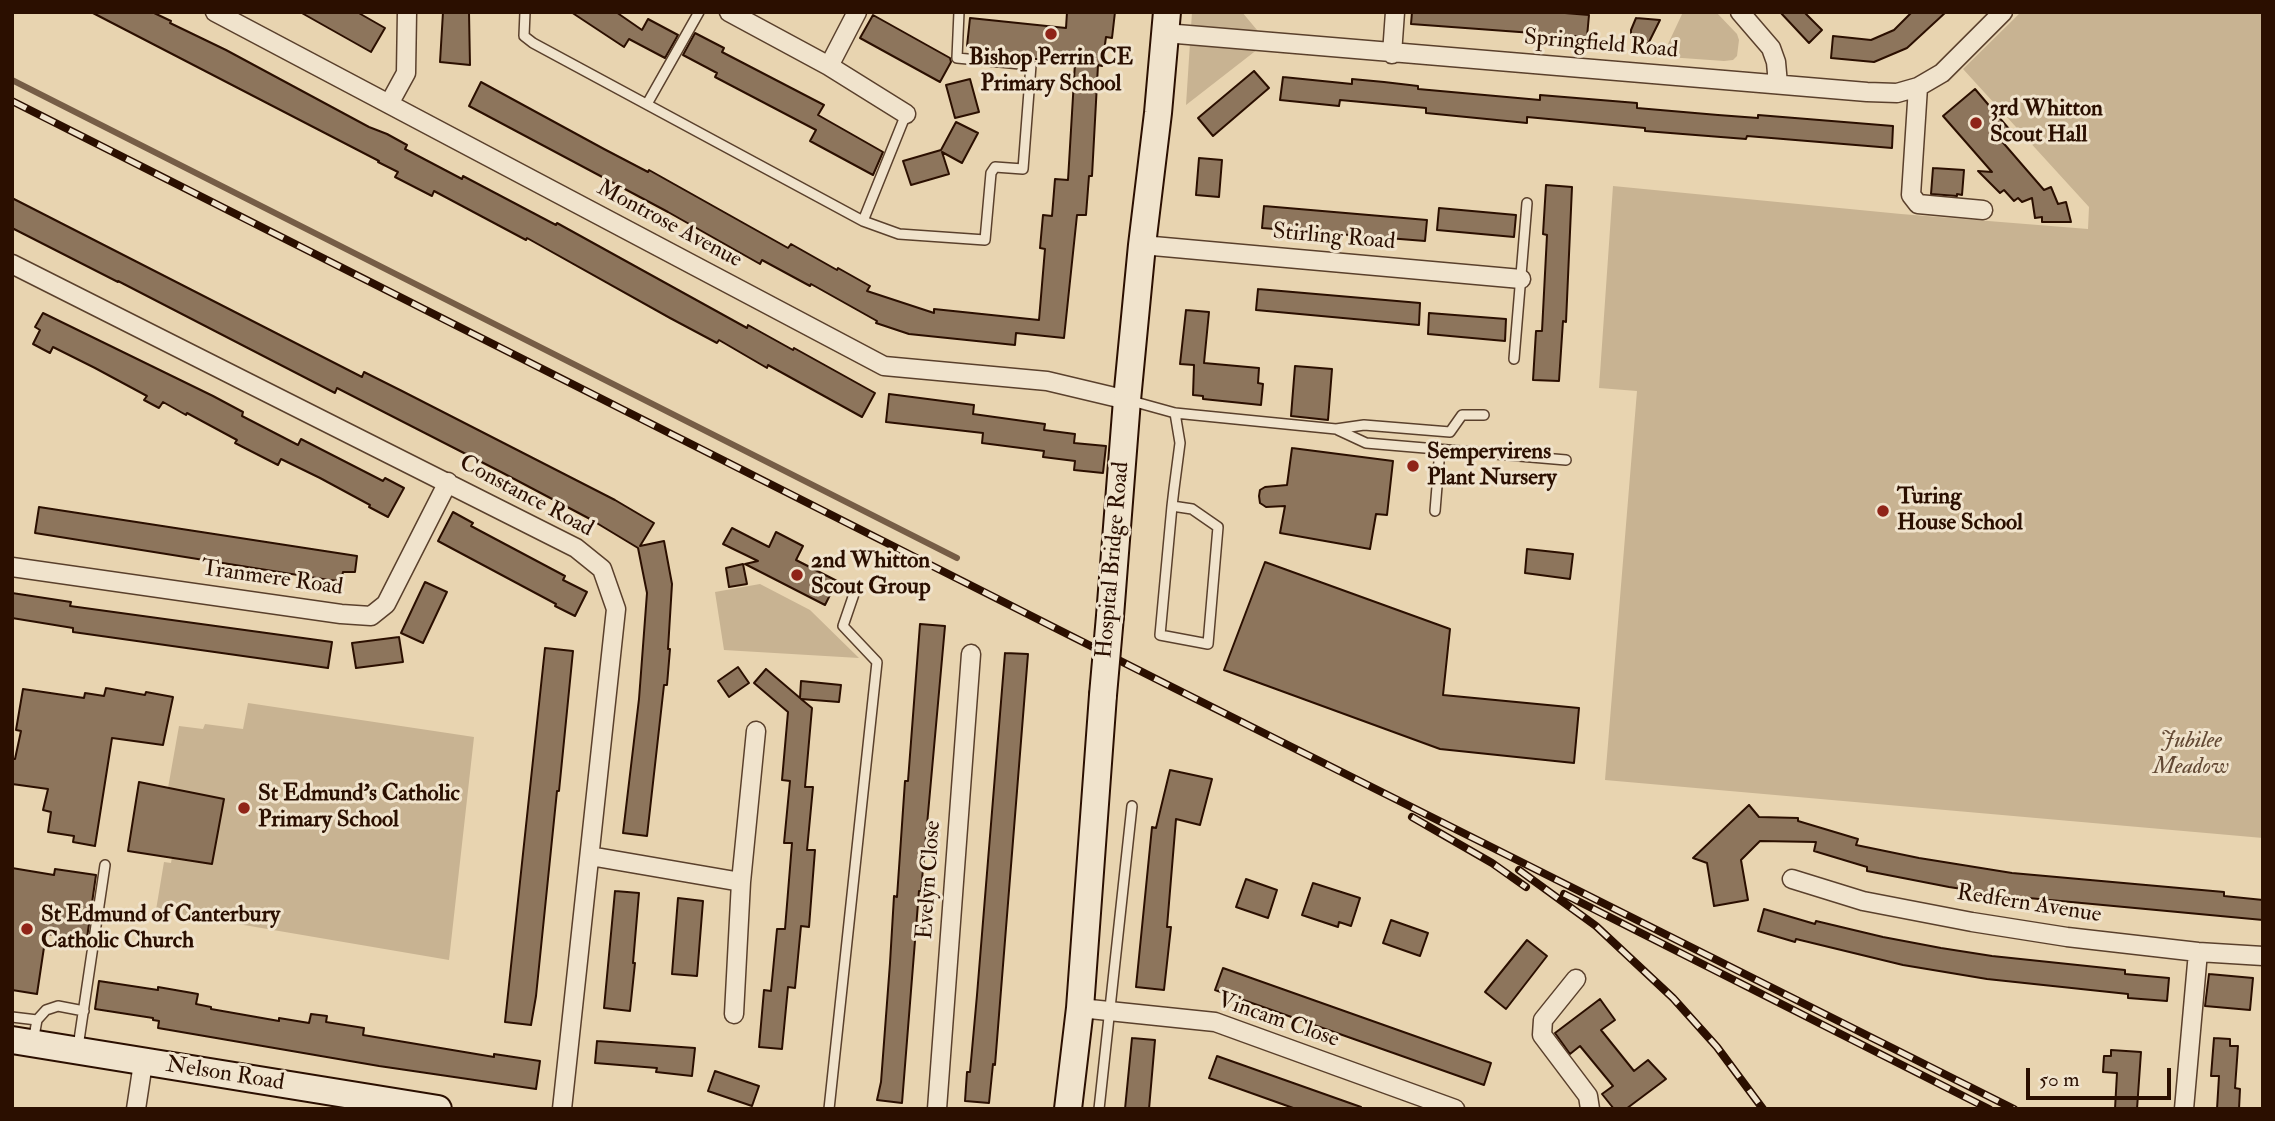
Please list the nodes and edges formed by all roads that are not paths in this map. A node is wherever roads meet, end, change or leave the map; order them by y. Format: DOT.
graph roads {
  1 [pos="215,12"];
  2 [pos="407,12"];
  3 [pos="525,12"];
  4 [pos="699,12"];
  5 [pos="729,12"];
  6 [pos="857,12"];
  7 [pos="959,12"];
  8 [pos="1395,12"];
  9 [pos="1740,12"];
  10 [pos="2003,12"];
  11 [pos="1166,23"];
  12 [pos="1392,54"];
  13 [pos="829,66"];
  14 [pos="1778,84"];
  15 [pos="1918,88"];
  16 [pos="389,104"];
  17 [pos="647,104"];
  18 [pos="905,114"];
  19 [pos="1527,203"];
  20 [pos="1983,209"];
  21 [pos="863,221"];
  22 [pos="1142,245"];
  23 [pos="12,264"];
  24 [pos="1521,279"];
  25 [pos="1514,359"];
  26 [pos="1126,400"];
  27 [pos="1175,413"];
  28 [pos="1484,415"];
  29 [pos="1336,429"];
  30 [pos="1440,449"];
  31 [pos="1566,460"];
  32 [pos="448,482"];
  33 [pos="1172,506"];
  34 [pos="1435,510"];
  35 [pos="12,567"];
  36 [pos="855,591"];
  37 [pos="971,654"];
  38 [pos="756,731"];
  39 [pos="1132,806"];
  40 [pos="590,856"];
  41 [pos="105,865"];
  42 [pos="1792,880"];
  43 [pos="741,881"];
  44 [pos="2198,952"];
  45 [pos="2263,956"];
  46 [pos="1576,979"];
  47 [pos="1080,1008"];
  48 [pos="1110,1010"];
  49 [pos="84,1011"];
  50 [pos="734,1014"];
  51 [pos="12,1017"];
  52 [pos="27,1034"];
  53 [pos="78,1051"];
  54 [pos="143,1063"];
  55 [pos="136,1109"];
  56 [pos="438,1109"];
  57 [pos="562,1109"];
  58 [pos="829,1109"];
  59 [pos="937,1109"];
  60 [pos="1068,1109"];
  61 [pos="1099,1109"];
  62 [pos="1455,1109"];
  63 [pos="1590,1109"];
  64 [pos="2184,1109"];
  1 -- 16 [label="street, Montrose Avenue"];
  2 -- 16 [label="street"];
  3 -- 17 [label="lane"];
  4 -- 17 [label="lane"];
  5 -- 13 [label="street"];
  6 -- 13 [label="street"];
  7 -- 21 [label="lane"];
  8 -- 12 [label="street"];
  9 -- 14 [label="street"];
  10 -- 15 [label="street, Springfield Road"];
  11 -- 12 [label="street, Springfield Road"];
  11 -- 22 [label="main road, Hospital Bridge Road"];
  12 -- 14 [label="street, Springfield Road"];
  13 -- 18 [label="street"];
  14 -- 15 [label="street, Springfield Road"];
  15 -- 20 [label="street"];
  16 -- 26 [label="street, Montrose Avenue"];
  17 -- 21 [label="lane"];
  18 -- 21 [label="lane"];
  19 -- 24 [label="lane"];
  22 -- 24 [label="street, Stirling Road"];
  22 -- 26 [label="main road, Hospital Bridge Road"];
  23 -- 32 [label="street, Constance Road"];
  24 -- 25 [label="lane"];
  26 -- 27 [label="lane"];
  26 -- 47 [label="main road, Hospital Bridge Road, bridge"];
  27 -- 29 [label="lane"];
  27 -- 33 [label="lane"];
  28 -- 29 [label="lane"];
  29 -- 30 [label="lane"];
  30 -- 31 [label="lane"];
  30 -- 34 [label="lane"];
  32 -- 35 [label="street, Tranmere Road"];
  32 -- 40 [label="street, Constance Road"];
  33 -- 33 [label="lane"];
  36 -- 58 [label="lane"];
  37 -- 59 [label="street, Evelyn Close"];
  38 -- 43 [label="street"];
  39 -- 48 [label="lane"];
  40 -- 43 [label="street"];
  40 -- 57 [label="street, Constance Road"];
  41 -- 49 [label="lane"];
  42 -- 44 [label="street, Redfern Avenue"];
  43 -- 50 [label="street"];
  44 -- 45 [label="street, Redfern Avenue"];
  44 -- 64 [label="street"];
  46 -- 63 [label="street"];
  47 -- 48 [label="street, Vincam Close"];
  47 -- 60 [label="main road, Hospital Bridge Road"];
  48 -- 61 [label="lane"];
  48 -- 62 [label="street, Vincam Close"];
  49 -- 52 [label="lane"];
  49 -- 53 [label="lane"];
  51 -- 52 [label="lane"];
  52 -- 53 [label="main road, Nelson Road"];
  53 -- 54 [label="main road, Nelson Road"];
  54 -- 55 [label="street"];
  54 -- 56 [label="main road, Nelson Road"];
}
